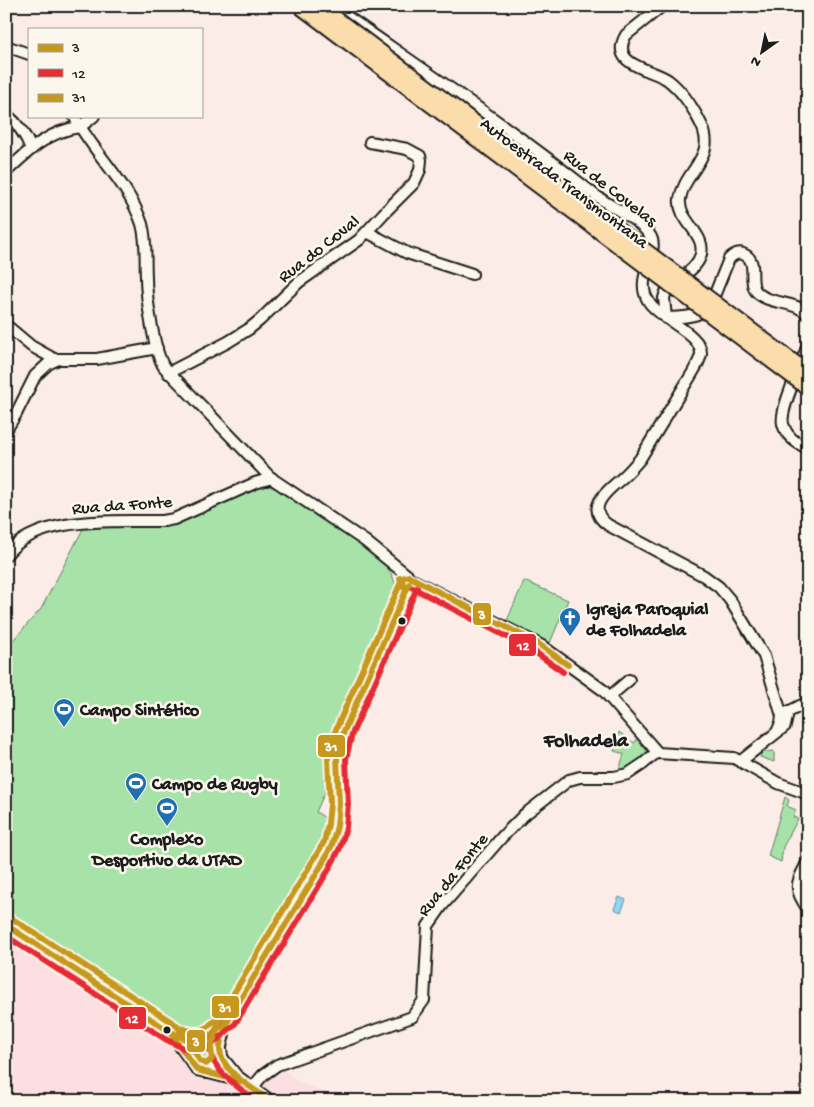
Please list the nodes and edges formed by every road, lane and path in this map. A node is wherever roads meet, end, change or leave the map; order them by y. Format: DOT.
graph roads {
  1 [pos="300,6"];
  2 [pos="319,6"];
  3 [pos="332,6"];
  4 [pos="662,6"];
  5 [pos="6,46"];
  6 [pos="28,54"];
  7 [pos="6,114"];
  8 [pos="75,118"];
  9 [pos="91,118"];
  10 [pos="80,127"];
  11 [pos="370,142"];
  12 [pos="31,149"];
  13 [pos="6,172"];
  14 [pos="367,232"];
  15 [pos="472,274"];
  16 [pos="808,315"];
  17 [pos="666,318"];
  18 [pos="6,325"];
  19 [pos="808,344"];
  20 [pos="157,348"];
  21 [pos="36,349"];
  22 [pos="56,360"];
  23 [pos="39,371"];
  24 [pos="808,372"];
  25 [pos="168,373"];
  26 [pos="808,388"];
  27 [pos="6,430"];
  28 [pos="808,448"];
  29 [pos="272,478"];
  30 [pos="6,555"];
  31 [pos="407,580"];
  32 [pos="629,680"];
  33 [pos="609,698"];
  34 [pos="808,702"];
  35 [pos="777,732"];
  36 [pos="657,752"];
  37 [pos="741,761"];
  38 [pos="808,794"];
  39 [pos="808,861"];
  40 [pos="808,909"];
  41 [pos="6,925"];
  42 [pos="229,1018"];
  43 [pos="169,1032"];
  44 [pos="202,1042"];
  45 [pos="221,1053"];
  46 [pos="190,1063"];
  47 [pos="207,1073"];
  48 [pos="248,1085"];
  49 [pos="242,1101"];
  50 [pos="271,1101"];
  1 -- 26 [label="highway, Autoestrada Transmontana, bridge"];
  2 -- 24 [label="highway, Autoestrada Transmontana, bridge"];
  3 -- 17 [label="street, Rua de Covelas"];
  4 -- 17 [label="street"];
  5 -- 6 [label="street"];
  7 -- 12 [label="street"];
  8 -- 10 [label="street"];
  9 -- 10 [label="street"];
  10 -- 12 [label="street"];
  10 -- 20 [label="street"];
  11 -- 14 [label="street, Rua do Coval"];
  12 -- 13 [label="street"];
  14 -- 15 [label="street"];
  14 -- 25 [label="street, Rua do Coval"];
  16 -- 17 [label="street"];
  17 -- 35 [label="street, Rua de Covelas"];
  18 -- 21 [label="street"];
  19 -- 28 [label="street"];
  20 -- 22 [label="street"];
  20 -- 25 [label="street"];
  21 -- 22 [label="street"];
  21 -- 23 [label="street"];
  22 -- 23 [label="street"];
  23 -- 27 [label="street"];
  25 -- 29 [label="street"];
  29 -- 30 [label="street, Rua da Fonte"];
  29 -- 31 [label="street"];
  31 -- 33 [label="street"];
  31 -- 42 [label="street"];
  32 -- 33 [label="street"];
  33 -- 36 [label="street"];
  34 -- 35 [label="street"];
  35 -- 37 [label="street"];
  36 -- 37 [label="street"];
  36 -- 48 [label="street, Rua da Fonte"];
  37 -- 38 [label="street"];
  39 -- 40 [label="street"];
  41 -- 43 [label="street"];
  42 -- 44 [label="street"];
  42 -- 45 [label="street"];
  43 -- 44 [label="street"];
  43 -- 46 [label="street"];
  44 -- 45 [label="street"];
  44 -- 46 [label="street"];
  45 -- 47 [label="street"];
  45 -- 48 [label="street"];
  46 -- 47 [label="street"];
  47 -- 48 [label="street"];
  48 -- 49 [label="street, Rua da Fonte"];
  48 -- 50 [label="street"];
}
